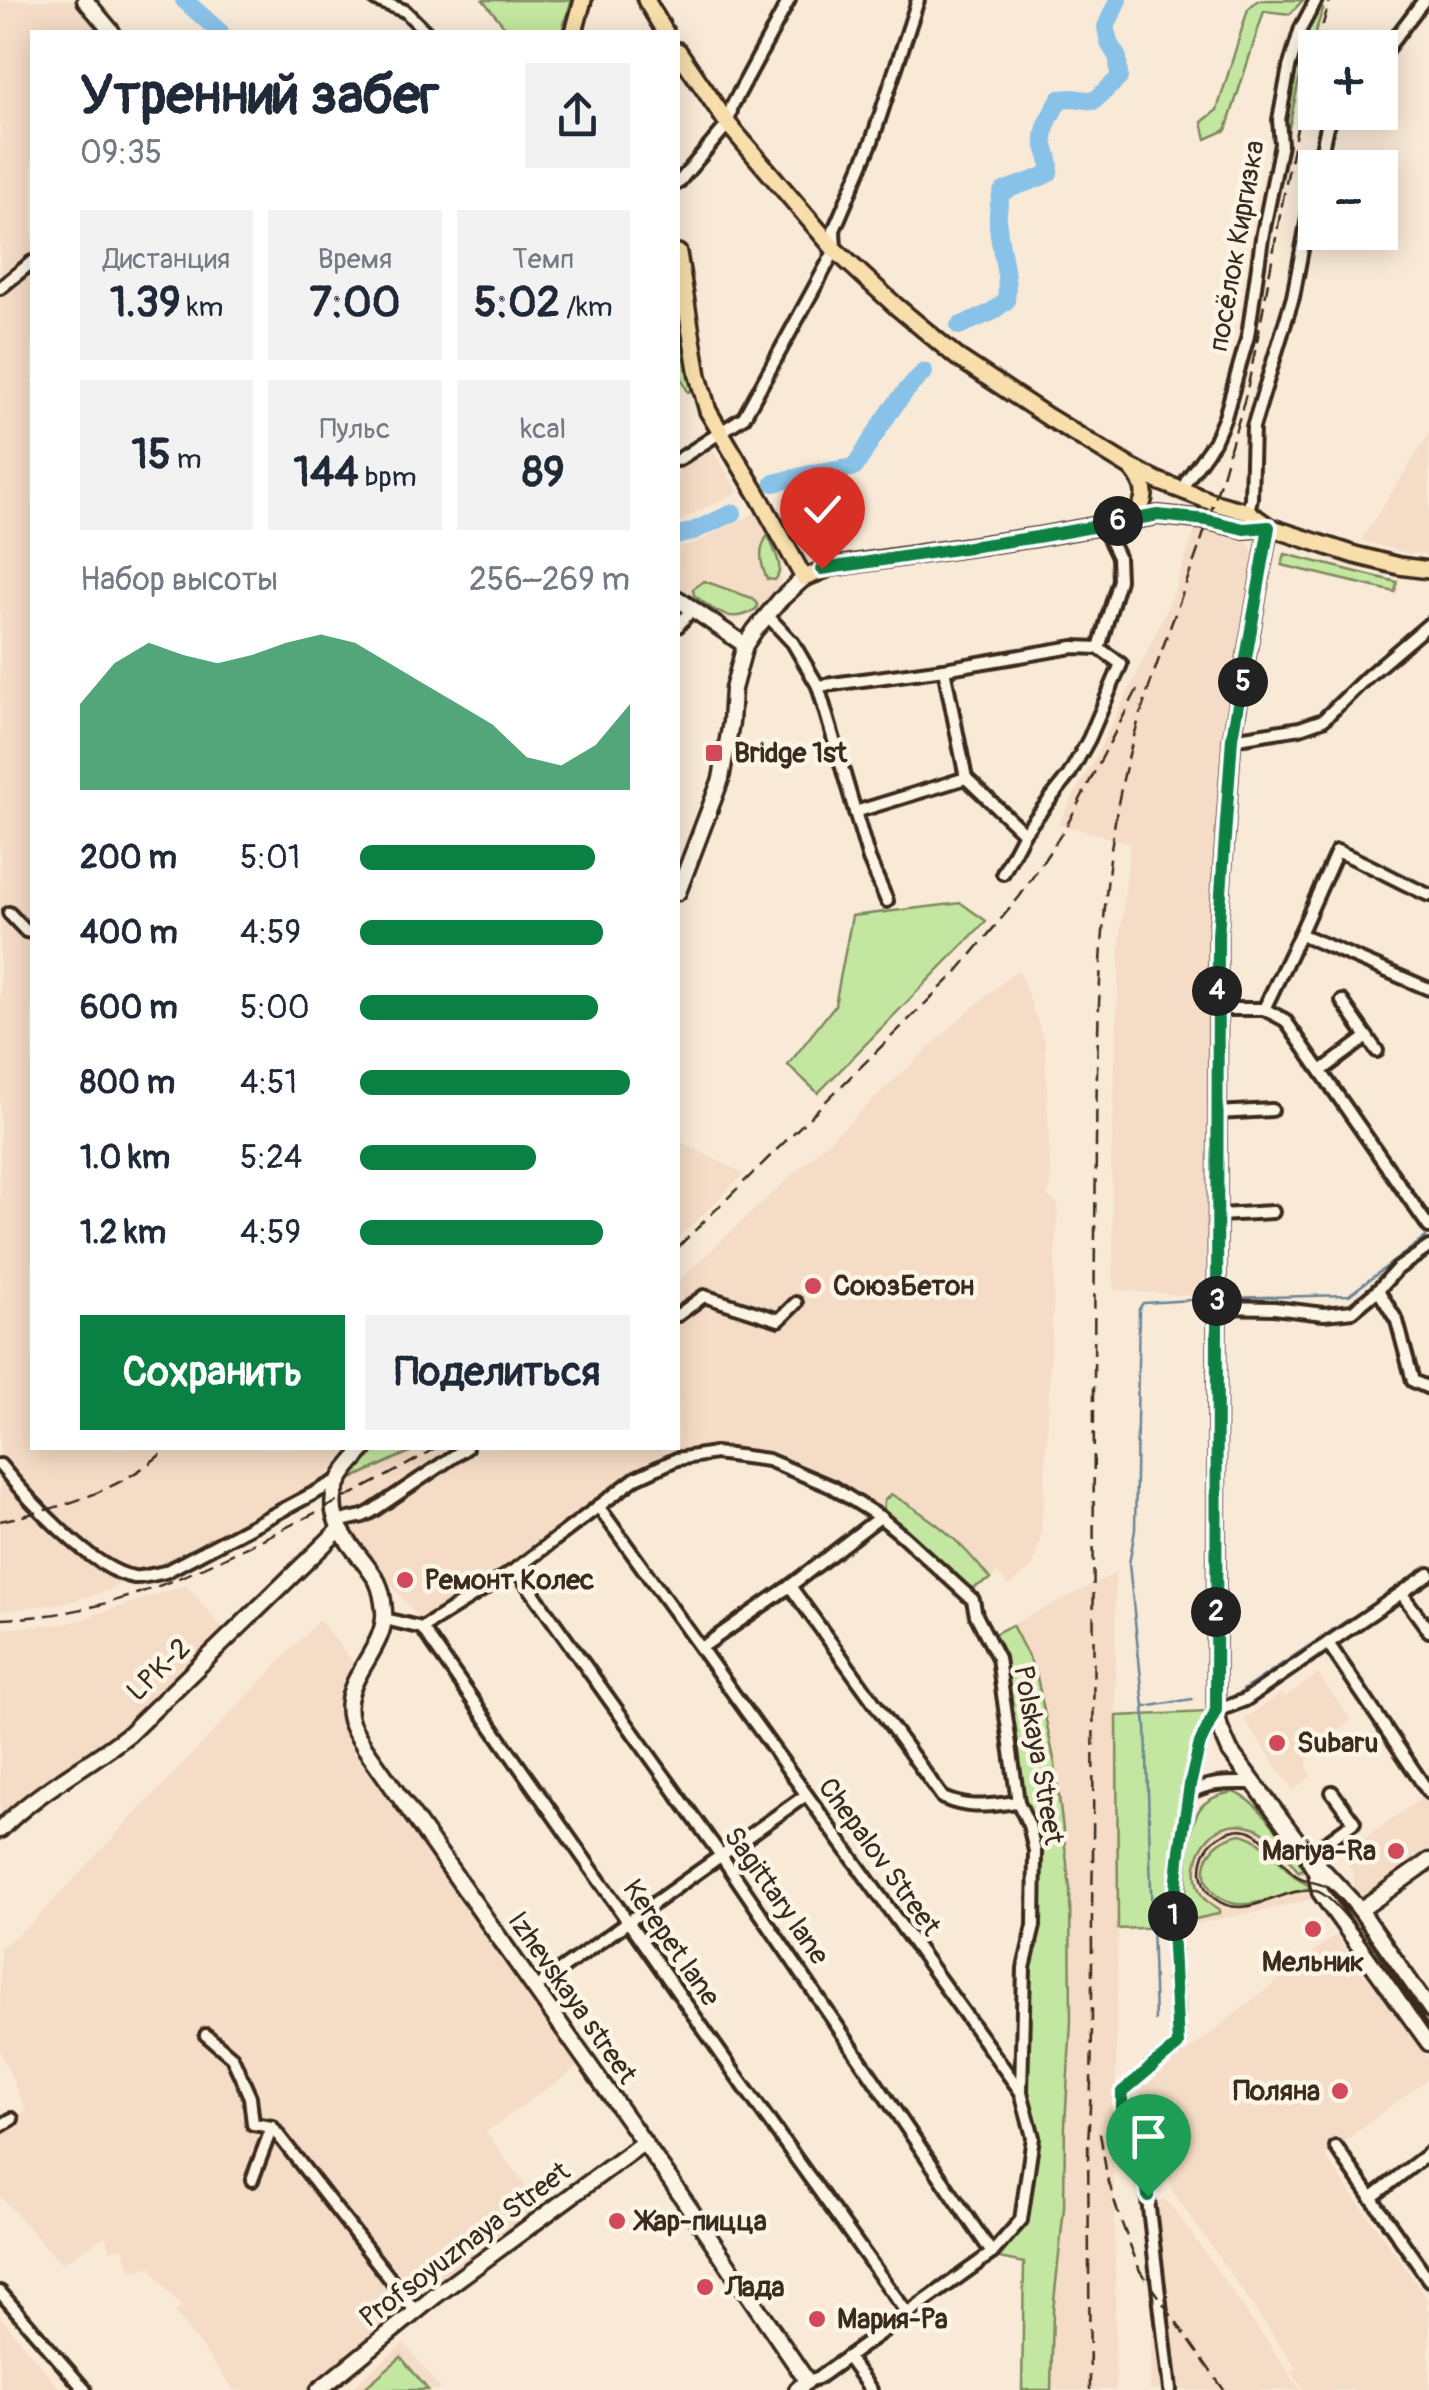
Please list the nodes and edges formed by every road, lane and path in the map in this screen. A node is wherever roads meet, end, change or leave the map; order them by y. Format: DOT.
graph roads {
  1 [pos="84,0"];
  2 [pos="376,0"];
  3 [pos="583,0"];
  4 [pos="646,0"];
  5 [pos="789,0"];
  6 [pos="918,0"];
  7 [pos="1316,0"];
  8 [pos="1424,0"];
  9 [pos="110,30"];
  10 [pos="424,30"];
  11 [pos="575,30"];
  12 [pos="664,30"];
  13 [pos="1398,34"];
  14 [pos="680,54"];
  15 [pos="728,124"];
  16 [pos="680,181"];
  17 [pos="835,250"];
  18 [pos="1302,250"];
  19 [pos="30,264"];
  20 [pos="680,265"];
  21 [pos="0,288"];
  22 [pos="720,433"];
  23 [pos="680,459"];
  24 [pos="1130,467"];
  25 [pos="1182,491"];
  26 [pos="1248,512"];
  27 [pos="1132,518"];
  28 [pos="1102,524"];
  29 [pos="1269,527"];
  30 [pos="1429,570"];
  31 [pos="804,578"];
  32 [pos="680,600"];
  33 [pos="692,609"];
  34 [pos="767,616"];
  35 [pos="680,624"];
  36 [pos="1429,624"];
  37 [pos="745,645"];
  38 [pos="1098,648"];
  39 [pos="944,669"];
  40 [pos="818,686"];
  41 [pos="1232,738"];
  42 [pos="966,778"];
  43 [pos="856,812"];
  44 [pos="1024,833"];
  45 [pos="1003,873"];
  46 [pos="680,886"];
  47 [pos="1429,895"];
  48 [pos="887,901"];
  49 [pos="9,912"];
  50 [pos="30,932"];
  51 [pos="1300,934"];
  52 [pos="1429,990"];
  53 [pos="1342,1001"];
  54 [pos="1264,1008"];
  55 [pos="1217,1009"];
  56 [pos="1367,1037"];
  57 [pos="1378,1051"];
  58 [pos="1321,1071"];
  59 [pos="1272,1110"];
  60 [pos="1217,1113"];
  61 [pos="1273,1212"];
  62 [pos="1219,1215"];
  63 [pos="1429,1227"];
  64 [pos="1429,1247"];
  65 [pos="1378,1290"];
  66 [pos="796,1304"];
  67 [pos="1217,1306"];
  68 [pos="680,1314"];
  69 [pos="1429,1388"];
  70 [pos="363,1450"];
  71 [pos="463,1450"];
  72 [pos="0,1466"];
  73 [pos="340,1480"];
  74 [pos="598,1506"];
  75 [pos="880,1517"];
  76 [pos="338,1526"];
  77 [pos="516,1570"];
  78 [pos="1429,1574"];
  79 [pos="790,1586"];
  80 [pos="1402,1594"];
  81 [pos="383,1626"];
  82 [pos="422,1628"];
  83 [pos="1429,1631"];
  84 [pos="1328,1644"];
  85 [pos="701,1648"];
  86 [pos="1216,1710"];
  87 [pos="1254,1782"];
  88 [pos="1332,1792"];
  89 [pos="1429,1793"];
  90 [pos="1188,1794"];
  91 [pos="806,1795"];
  92 [pos="1018,1802"];
  93 [pos="0,1830"];
  94 [pos="1307,1853"];
  95 [pos="722,1857"];
  96 [pos="1429,1862"];
  97 [pos="1338,1885"];
  98 [pos="1320,1892"];
  99 [pos="1360,1910"];
  100 [pos="629,1922"];
  101 [pos="535,1988"];
  102 [pos="1429,2009"];
  103 [pos="206,2035"];
  104 [pos="1429,2044"];
  105 [pos="1021,2092"];
  106 [pos="12,2119"];
  107 [pos="0,2126"];
  108 [pos="272,2127"];
  109 [pos="643,2143"];
  110 [pos="1336,2147"];
  111 [pos="1429,2154"];
  112 [pos="252,2180"];
  113 [pos="1371,2198"];
  114 [pos="992,2253"];
  115 [pos="1429,2280"];
  116 [pos="0,2292"];
  117 [pos="416,2312"];
  118 [pos="907,2314"];
  119 [pos="846,2358"];
  120 [pos="802,2386"];
  121 [pos="85,2390"];
  122 [pos="319,2390"];
  123 [pos="871,2390"];
  124 [pos="1170,2390"];
  1 -- 9 [label="main road"];
  2 -- 10 [label="street"];
  3 -- 11 [label="main road"];
  4 -- 12 [label="main road"];
  5 -- 15 [label="street"];
  6 -- 17 [label="street"];
  7 -- 25 [label="street, посёлок Киргизка"];
  8 -- 13 [label="street"];
  14 -- 15 [label="main road"];
  15 -- 16 [label="street"];
  15 -- 17 [label="main road"];
  17 -- 22 [label="street"];
  17 -- 24 [label="main road"];
  18 -- 26 [label="street"];
  19 -- 21 [label="street"];
  20 -- 22 [label="main road"];
  22 -- 23 [label="street"];
  22 -- 31 [label="main road"];
  24 -- 25 [label="main road"];
  24 -- 27 [label="main road"];
  25 -- 26 [label="main road"];
  26 -- 29 [label="main road"];
  27 -- 28 [label="main road"];
  27 -- 29 [label="main road"];
  28 -- 31 [label="main road"];
  28 -- 38 [label="street"];
  29 -- 30 [label="main road"];
  29 -- 41 [label="main road"];
  31 -- 34 [label="main road"];
  32 -- 33 [label="main road"];
  33 -- 35 [label="street"];
  33 -- 37 [label="main road"];
  34 -- 37 [label="main road"];
  34 -- 40 [label="street"];
  36 -- 41 [label="street"];
  37 -- 46 [label="main road"];
  38 -- 39 [label="street"];
  38 -- 44 [label="street"];
  39 -- 40 [label="street"];
  39 -- 42 [label="street"];
  40 -- 43 [label="street"];
  41 -- 55 [label="main road"];
  42 -- 43 [label="street"];
  42 -- 44 [label="street"];
  43 -- 48 [label="street"];
  44 -- 45 [label="street"];
  47 -- 51 [label="street"];
  49 -- 50 [label="street"];
  51 -- 52 [label="street"];
  51 -- 54 [label="street"];
  53 -- 56 [label="street"];
  54 -- 55 [label="street"];
  54 -- 58 [label="street"];
  55 -- 60 [label="main road"];
  56 -- 57 [label="street"];
  56 -- 58 [label="street"];
  58 -- 63 [label="street"];
  59 -- 60 [label="street"];
  60 -- 62 [label="main road"];
  61 -- 62 [label="street"];
  62 -- 67 [label="main road"];
  64 -- 65 [label="street"];
  65 -- 67 [label="street"];
  65 -- 69 [label="street"];
  66 -- 68 [label="street"];
  67 -- 86 [label="main road"];
  70 -- 73 [label="main road"];
  71 -- 76 [label="street"];
  72 -- 73 [label="street"];
  73 -- 76 [label="main road"];
  74 -- 75 [label="street, Polskaya Street"];
  74 -- 77 [label="street, Polskaya Street"];
  74 -- 85 [label="street, Chepalov Street"];
  75 -- 79 [label="street"];
  75 -- 92 [label="street, Polskaya Street"];
  76 -- 81 [label="main road"];
  76 -- 93 [label="main road, LPK-2"];
  77 -- 82 [label="street, Polskaya Street"];
  77 -- 95 [label="street, Sagittary lane"];
  78 -- 80 [label="street"];
  79 -- 85 [label="street"];
  79 -- 92 [label="street"];
  80 -- 83 [label="street"];
  80 -- 84 [label="street"];
  81 -- 82 [label="street"];
  81 -- 101 [label="main road, Izhevskaya street"];
  82 -- 100 [label="street, Kerepet lane"];
  84 -- 86 [label="street"];
  84 -- 89 [label="street"];
  85 -- 91 [label="street, Chepalov Street"];
  86 -- 87 [label="main road"];
  86 -- 90 [label="street"];
  87 -- 90 [label="street"];
  87 -- 94 [label="main road"];
  88 -- 94 [label="street"];
  90 -- 124 [label="street"];
  91 -- 95 [label="street"];
  91 -- 105 [label="street, Chepalov Street"];
  92 -- 105 [label="street, Polskaya Street"];
  94 -- 97 [label="main road"];
  94 -- 98 [label="main road"];
  95 -- 100 [label="street"];
  95 -- 114 [label="street, Sagittary lane"];
  96 -- 99 [label="main road"];
  97 -- 98 [label="main road"];
  97 -- 99 [label="main road"];
  98 -- 104 [label="main road"];
  99 -- 102 [label="main road"];
  100 -- 101 [label="street"];
  100 -- 118 [label="street, Kerepet lane"];
  101 -- 109 [label="main road, Izhevskaya street"];
  103 -- 108 [label="street"];
  105 -- 114 [label="street, Chepalov Street"];
  106 -- 107 [label="street"];
  108 -- 112 [label="street"];
  108 -- 117 [label="street"];
  109 -- 117 [label="main road, Profsoyuznaya Street"];
  109 -- 120 [label="main road, Izhevskaya street"];
  110 -- 113 [label="street"];
  111 -- 113 [label="street"];
  113 -- 115 [label="street"];
  114 -- 118 [label="street, Chepalov Street"];
  116 -- 121 [label="street"];
  117 -- 122 [label="main road, Profsoyuznaya Street"];
  118 -- 119 [label="street, Chepalov Street"];
  119 -- 120 [label="street, Chepalov Street"];
  119 -- 123 [label="street"];
}
